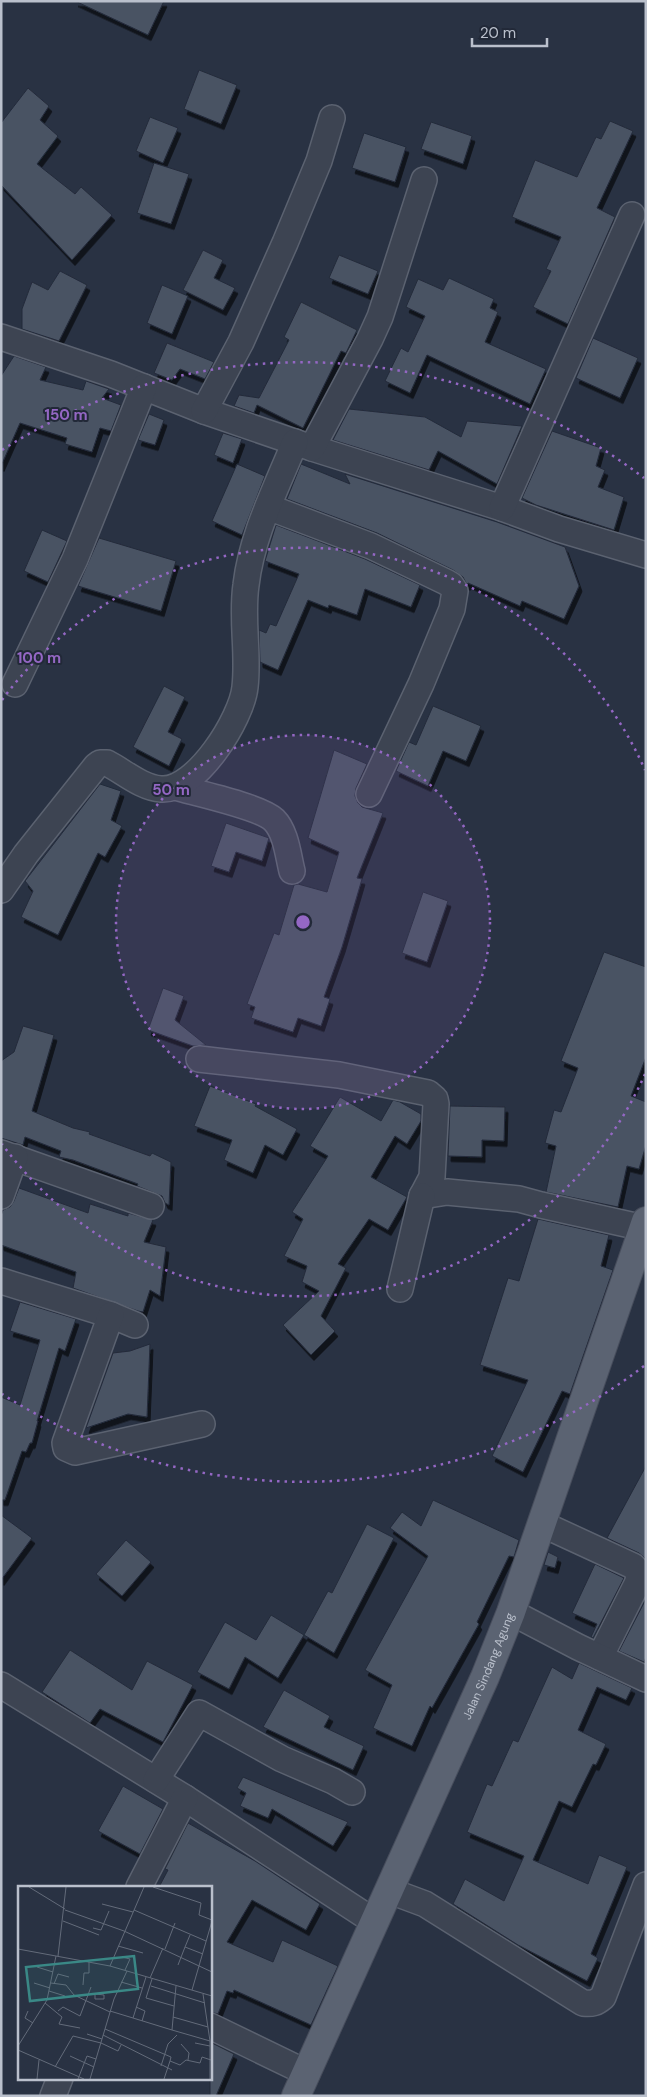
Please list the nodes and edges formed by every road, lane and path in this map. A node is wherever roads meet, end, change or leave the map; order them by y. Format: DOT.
graph roads {
  1 [pos="332,118"];
  2 [pos="424,180"];
  3 [pos="632,215"];
  4 [pos="1,337"];
  5 [pos="144,387"];
  6 [pos="204,411"];
  7 [pos="304,445"];
  8 [pos="268,507"];
  9 [pos="502,508"];
  10 [pos="646,555"];
  11 [pos="15,684"];
  12 [pos="175,787"];
  13 [pos="369,794"];
  14 [pos="292,871"];
  15 [pos="1,890"];
  16 [pos="199,1059"];
  17 [pos="8,1155"];
  18 [pos="1,1196"];
  19 [pos="422,1196"];
  20 [pos="151,1206"];
  21 [pos="645,1225"];
  22 [pos="2,1286"];
  23 [pos="400,1288"];
  24 [pos="110,1315"];
  25 [pos="135,1325"];
  26 [pos="202,1424"];
  27 [pos="542,1524"];
  28 [pos="511,1612"];
  29 [pos="600,1657"];
  30 [pos="646,1679"];
  31 [pos="1,1685"];
  32 [pos="156,1780"];
  33 [pos="352,1792"];
  34 [pos="185,1798"];
  35 [pos="646,1885"];
  36 [pos="140,1886"];
  37 [pos="390,1891"];
  38 [pos="375,1922"];
  39 [pos="211,2027"];
  40 [pos="59,2080"];
  41 [pos="302,2084"];
  42 [pos="53,2096"];
  1 -- 6 [label="street"];
  2 -- 7 [label="street"];
  3 -- 9 [label="street"];
  4 -- 5 [label="street"];
  5 -- 6 [label="street"];
  5 -- 11 [label="street"];
  6 -- 7 [label="street"];
  7 -- 8 [label="street"];
  7 -- 9 [label="street"];
  8 -- 12 [label="street"];
  8 -- 13 [label="street"];
  9 -- 10 [label="street"];
  12 -- 14 [label="street"];
  12 -- 15 [label="street"];
  16 -- 19 [label="street"];
  17 -- 18 [label="street"];
  17 -- 20 [label="street"];
  19 -- 21 [label="street"];
  19 -- 23 [label="street"];
  21 -- 27 [label="main road, Jalan Sindang Agung"];
  22 -- 24 [label="street"];
  24 -- 25 [label="street"];
  24 -- 26 [label="street"];
  27 -- 28 [label="main road, Jalan Sindang Agung"];
  27 -- 29 [label="street"];
  28 -- 29 [label="street"];
  28 -- 37 [label="main road, Jalan Sindang Agung"];
  29 -- 30 [label="street"];
  31 -- 32 [label="street"];
  32 -- 33 [label="street"];
  32 -- 34 [label="street"];
  34 -- 36 [label="street"];
  34 -- 38 [label="street"];
  35 -- 37 [label="street"];
  37 -- 38 [label="main road, Jalan Sindang Agung"];
  38 -- 41 [label="main road, Jalan Sindang Agung"];
  39 -- 41 [label="street"];
  40 -- 42 [label="street"];
}
